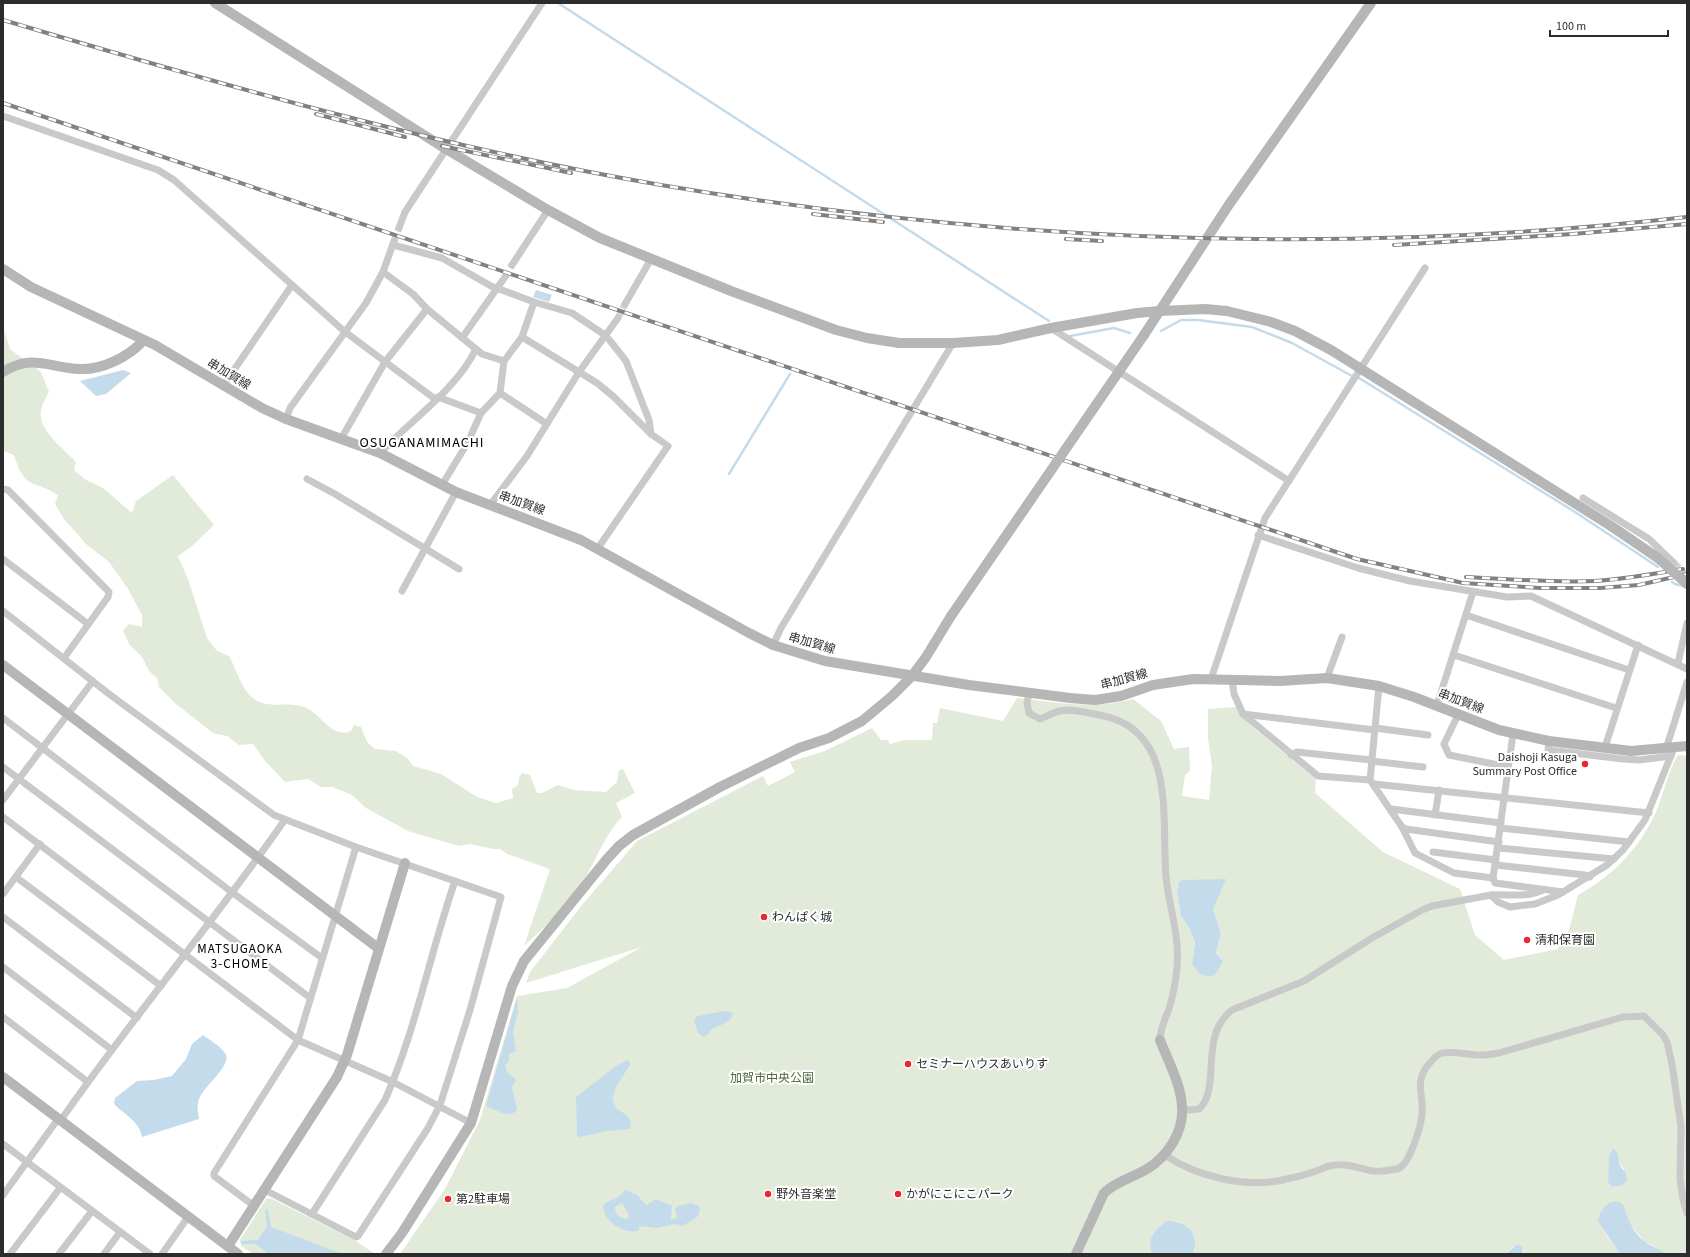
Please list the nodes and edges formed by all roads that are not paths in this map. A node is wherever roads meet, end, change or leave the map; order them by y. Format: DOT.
graph roads {
  1 [pos="216,3"];
  2 [pos="542,3"];
  3 [pos="1371,3"];
  4 [pos="3,116"];
  5 [pos="446,149"];
  6 [pos="548,210"];
  7 [pos="399,228"];
  8 [pos="651,259"];
  9 [pos="512,265"];
  10 [pos="1425,268"];
  11 [pos="3,269"];
  12 [pos="384,272"];
  13 [pos="505,277"];
  14 [pos="292,285"];
  15 [pos="497,288"];
  16 [pos="534,302"];
  17 [pos="625,304"];
  18 [pos="427,309"];
  19 [pos="1160,310"];
  20 [pos="618,318"];
  21 [pos="1051,328"];
  22 [pos="344,331"];
  23 [pos="605,335"];
  24 [pos="522,337"];
  25 [pos="462,338"];
  26 [pos="143,341"];
  27 [pos="953,343"];
  28 [pos="476,349"];
  29 [pos="504,361"];
  30 [pos="385,362"];
  31 [pos="1360,368"];
  32 [pos="3,372"];
  33 [pos="579,372"];
  34 [pos="223,386"];
  35 [pos="500,393"];
  36 [pos="437,398"];
  37 [pos="481,413"];
  38 [pos="286,419"];
  39 [pos="547,424"];
  40 [pos="651,434"];
  41 [pos="341,439"];
  42 [pos="380,453"];
  43 [pos="307,479"];
  44 [pos="1289,481"];
  45 [pos="442,485"];
  46 [pos="3,489"];
  47 [pos="456,492"];
  48 [pos="1583,498"];
  49 [pos="490,505"];
  50 [pos="1258,535"];
  51 [pos="426,548"];
  52 [pos="598,548"];
  53 [pos="3,558"];
  54 [pos="1674,563"];
  55 [pos="459,569"];
  56 [pos="1687,584"];
  57 [pos="402,591"];
  58 [pos="1473,592"];
  59 [pos="3,611"];
  60 [pos="1466,615"];
  61 [pos="1687,623"];
  62 [pos="88,624"];
  63 [pos="1686,635"];
  64 [pos="1342,637"];
  65 [pos="773,645"];
  66 [pos="1638,645"];
  67 [pos="1454,655"];
  68 [pos="64,658"];
  69 [pos="1678,663"];
  70 [pos="3,665"];
  71 [pos="1687,669"];
  72 [pos="1629,670"];
  73 [pos="912,676"];
  74 [pos="1327,678"];
  75 [pos="1211,679"];
  76 [pos="1232,679"];
  77 [pos="93,681"];
  78 [pos="1687,682"];
  79 [pos="1379,686"];
  80 [pos="1686,692"];
  81 [pos="1029,693"];
  82 [pos="1437,705"];
  83 [pos="1616,708"];
  84 [pos="1459,713"];
  85 [pos="67,714"];
  86 [pos="1243,714"];
  87 [pos="3,718"];
  88 [pos="1375,729"];
  89 [pos="1513,734"];
  90 [pos="1428,735"];
  91 [pos="1549,741"];
  92 [pos="1687,746"];
  93 [pos="1605,747"];
  94 [pos="42,748"];
  95 [pos="1670,751"];
  96 [pos="1291,755"];
  97 [pos="1371,761"];
  98 [pos="3,767"];
  99 [pos="1423,767"];
  100 [pos="1508,767"];
  101 [pos="19,779"];
  102 [pos="1372,782"];
  103 [pos="1439,790"];
  104 [pos="1505,798"];
  105 [pos="3,800"];
  106 [pos="1391,809"];
  107 [pos="1648,813"];
  108 [pos="1435,815"];
  109 [pos="3,817"];
  110 [pos="284,820"];
  111 [pos="1501,825"];
  112 [pos="1402,827"];
  113 [pos="1629,842"];
  114 [pos="40,844"];
  115 [pos="1499,845"];
  116 [pos="356,847"];
  117 [pos="1433,852"];
  118 [pos="1614,858"];
  119 [pos="258,859"];
  120 [pos="1496,862"];
  121 [pos="405,863"];
  122 [pos="16,877"];
  123 [pos="1590,877"];
  124 [pos="1494,878"];
  125 [pos="455,880"];
  126 [pos="1543,890"];
  127 [pos="1563,892"];
  128 [pos="233,893"];
  129 [pos="3,894"];
  130 [pos="1491,895"];
  131 [pos="3,917"];
  132 [pos="334,917"];
  133 [pos="209,923"];
  134 [pos="378,948"];
  135 [pos="186,954"];
  136 [pos="322,958"];
  137 [pos="3,967"];
  138 [pos="161,986"];
  139 [pos="309,997"];
  140 [pos="3,1017"];
  141 [pos="137,1018"];
  142 [pos="298,1040"];
  143 [pos="1160,1040"];
  144 [pos="112,1050"];
  145 [pos="345,1060"];
  146 [pos="3,1077"];
  147 [pos="88,1082"];
  148 [pos="393,1082"];
  149 [pos="440,1106"];
  150 [pos="1182,1108"];
  151 [pos="59,1119"];
  152 [pos="471,1123"];
  153 [pos="3,1144"];
  154 [pos="1165,1155"];
  155 [pos="27,1162"];
  156 [pos="60,1188"];
  157 [pos="265,1190"];
  158 [pos="3,1195"];
  159 [pos="254,1206"];
  160 [pos="92,1211"];
  161 [pos="1687,1213"];
  162 [pos="312,1214"];
  163 [pos="188,1217"];
  164 [pos="120,1232"];
  165 [pos="228,1246"];
  166 [pos="10,1254"];
  167 [pos="59,1254"];
  168 [pos="104,1254"];
  169 [pos="150,1254"];
  170 [pos="162,1254"];
  171 [pos="238,1254"];
  172 [pos="386,1254"];
  173 [pos="1076,1254"];
  1 -- 5 [label="street"];
  2 -- 5 [label="street"];
  3 -- 19 [label="street"];
  4 -- 14 [label="street"];
  5 -- 6 [label="street"];
  5 -- 7 [label="street"];
  6 -- 8 [label="street"];
  6 -- 9 [label="street"];
  8 -- 17 [label="street"];
  8 -- 27 [label="street"];
  10 -- 31 [label="street"];
  11 -- 26 [label="street, 串加賀線"];
  12 -- 15 [label="street"];
  12 -- 18 [label="street"];
  12 -- 22 [label="street"];
  13 -- 15 [label="street"];
  14 -- 22 [label="street"];
  14 -- 34 [label="street"];
  15 -- 16 [label="street"];
  15 -- 25 [label="street"];
  16 -- 23 [label="street"];
  16 -- 24 [label="street"];
  18 -- 25 [label="street"];
  18 -- 30 [label="street"];
  19 -- 21 [label="street"];
  19 -- 31 [label="street"];
  19 -- 73 [label="street, bridge"];
  20 -- 23 [label="street"];
  21 -- 27 [label="street"];
  21 -- 44 [label="street"];
  22 -- 30 [label="street"];
  22 -- 38 [label="street"];
  23 -- 33 [label="street"];
  23 -- 40 [label="street"];
  24 -- 29 [label="street"];
  24 -- 33 [label="street"];
  25 -- 28 [label="street"];
  26 -- 32 [label="street"];
  26 -- 34 [label="street, 串加賀線"];
  27 -- 65 [label="street"];
  28 -- 29 [label="street"];
  28 -- 36 [label="street"];
  29 -- 35 [label="street"];
  30 -- 36 [label="street"];
  30 -- 41 [label="street"];
  31 -- 44 [label="street"];
  31 -- 56 [label="street, bridge"];
  33 -- 39 [label="street"];
  33 -- 40 [label="street"];
  34 -- 38 [label="street, 串加賀線"];
  35 -- 37 [label="street"];
  35 -- 39 [label="street"];
  36 -- 37 [label="street"];
  36 -- 42 [label="street"];
  37 -- 45 [label="street"];
  38 -- 41 [label="street, 串加賀線"];
  39 -- 49 [label="street"];
  40 -- 52 [label="street"];
  41 -- 42 [label="street, 串加賀線"];
  42 -- 45 [label="street, 串加賀線"];
  43 -- 51 [label="street"];
  44 -- 50 [label="street"];
  45 -- 47 [label="street, 串加賀線"];
  46 -- 62 [label="street"];
  47 -- 49 [label="street, 串加賀線"];
  47 -- 51 [label="street"];
  48 -- 54 [label="street"];
  49 -- 52 [label="street, 串加賀線"];
  50 -- 58 [label="street"];
  50 -- 75 [label="street"];
  51 -- 55 [label="street"];
  51 -- 57 [label="street"];
  52 -- 65 [label="street, 串加賀線"];
  53 -- 62 [label="street"];
  58 -- 60 [label="street"];
  58 -- 66 [label="street"];
  59 -- 68 [label="street"];
  60 -- 67 [label="street"];
  60 -- 72 [label="street"];
  61 -- 63 [label="street"];
  62 -- 68 [label="street"];
  63 -- 69 [label="street"];
  64 -- 74 [label="street"];
  65 -- 73 [label="street, 串加賀線"];
  66 -- 69 [label="street"];
  66 -- 72 [label="street"];
  67 -- 82 [label="street"];
  67 -- 83 [label="street"];
  68 -- 77 [label="street"];
  69 -- 71 [label="street"];
  70 -- 85 [label="street"];
  72 -- 83 [label="street"];
  73 -- 81 [label="street, 串加賀線"];
  73 -- 152 [label="street"];
  74 -- 76 [label="street, 串加賀線"];
  74 -- 79 [label="street, 串加賀線"];
  75 -- 76 [label="street, 串加賀線"];
  75 -- 81 [label="street, 串加賀線"];
  76 -- 86 [label="street"];
  77 -- 85 [label="street"];
  77 -- 110 [label="street"];
  78 -- 80 [label="street"];
  79 -- 82 [label="street, 串加賀線"];
  79 -- 88 [label="street"];
  80 -- 95 [label="street"];
  81 -- 143 [label="street"];
  82 -- 84 [label="street, 串加賀線"];
  83 -- 93 [label="street"];
  84 -- 89 [label="street, 串加賀線"];
  84 -- 100 [label="street"];
  85 -- 94 [label="street"];
  85 -- 119 [label="street"];
  86 -- 88 [label="street"];
  86 -- 96 [label="street"];
  87 -- 94 [label="street"];
  88 -- 90 [label="street"];
  88 -- 97 [label="street"];
  89 -- 91 [label="street, 串加賀線"];
  89 -- 100 [label="street"];
  91 -- 93 [label="street, 串加賀線"];
  91 -- 95 [label="street"];
  92 -- 95 [label="street, 串加賀線"];
  93 -- 95 [label="street, 串加賀線"];
  94 -- 101 [label="street"];
  94 -- 128 [label="street"];
  95 -- 107 [label="street"];
  96 -- 97 [label="street"];
  96 -- 102 [label="street"];
  97 -- 99 [label="street"];
  97 -- 102 [label="street"];
  98 -- 101 [label="street"];
  100 -- 104 [label="street"];
  101 -- 105 [label="street"];
  101 -- 133 [label="street"];
  102 -- 103 [label="street"];
  102 -- 106 [label="street"];
  103 -- 104 [label="street"];
  103 -- 108 [label="street"];
  104 -- 107 [label="street"];
  104 -- 111 [label="street"];
  106 -- 108 [label="street"];
  106 -- 112 [label="street"];
  107 -- 113 [label="street"];
  108 -- 111 [label="street"];
  109 -- 114 [label="street"];
  110 -- 116 [label="street"];
  110 -- 119 [label="street"];
  111 -- 113 [label="street"];
  111 -- 115 [label="street"];
  112 -- 115 [label="street"];
  112 -- 124 [label="street"];
  113 -- 118 [label="street"];
  114 -- 122 [label="street"];
  114 -- 135 [label="street"];
  115 -- 118 [label="street"];
  115 -- 120 [label="street"];
  116 -- 121 [label="street"];
  116 -- 132 [label="street"];
  117 -- 120 [label="street"];
  118 -- 123 [label="street"];
  119 -- 128 [label="street"];
  119 -- 132 [label="street"];
  120 -- 123 [label="street"];
  120 -- 124 [label="street"];
  121 -- 125 [label="street"];
  121 -- 134 [label="street"];
  122 -- 129 [label="street"];
  122 -- 138 [label="street"];
  123 -- 127 [label="street"];
  124 -- 126 [label="street"];
  125 -- 148 [label="street"];
  125 -- 149 [label="street"];
  126 -- 127 [label="street"];
  126 -- 130 [label="street"];
  127 -- 130 [label="street"];
  128 -- 133 [label="street"];
  128 -- 136 [label="street"];
  130 -- 150 [label="street"];
  131 -- 141 [label="street"];
  132 -- 134 [label="street"];
  132 -- 136 [label="street"];
  133 -- 135 [label="street"];
  133 -- 139 [label="street"];
  134 -- 145 [label="street"];
  135 -- 138 [label="street"];
  135 -- 142 [label="street"];
  136 -- 139 [label="street"];
  137 -- 144 [label="street"];
  138 -- 141 [label="street"];
  139 -- 142 [label="street"];
  140 -- 147 [label="street"];
  141 -- 144 [label="street"];
  142 -- 145 [label="street"];
  142 -- 159 [label="street"];
  143 -- 150 [label="street"];
  144 -- 147 [label="street"];
  145 -- 148 [label="street"];
  145 -- 157 [label="street"];
  146 -- 151 [label="street"];
  147 -- 151 [label="street"];
  148 -- 149 [label="street"];
  148 -- 162 [label="street"];
  149 -- 152 [label="street"];
  149 -- 162 [label="street"];
  150 -- 154 [label="street"];
  151 -- 155 [label="street"];
  151 -- 163 [label="street"];
  152 -- 172 [label="street"];
  153 -- 155 [label="street"];
  154 -- 161 [label="street"];
  154 -- 173 [label="street"];
  155 -- 156 [label="street"];
  155 -- 158 [label="street"];
  156 -- 160 [label="street"];
  156 -- 166 [label="street"];
  157 -- 159 [label="street"];
  157 -- 162 [label="street"];
  159 -- 165 [label="street"];
  160 -- 164 [label="street"];
  160 -- 167 [label="street"];
  163 -- 165 [label="street"];
  163 -- 170 [label="street"];
  164 -- 168 [label="street"];
  164 -- 169 [label="street"];
  165 -- 171 [label="street"];
}
